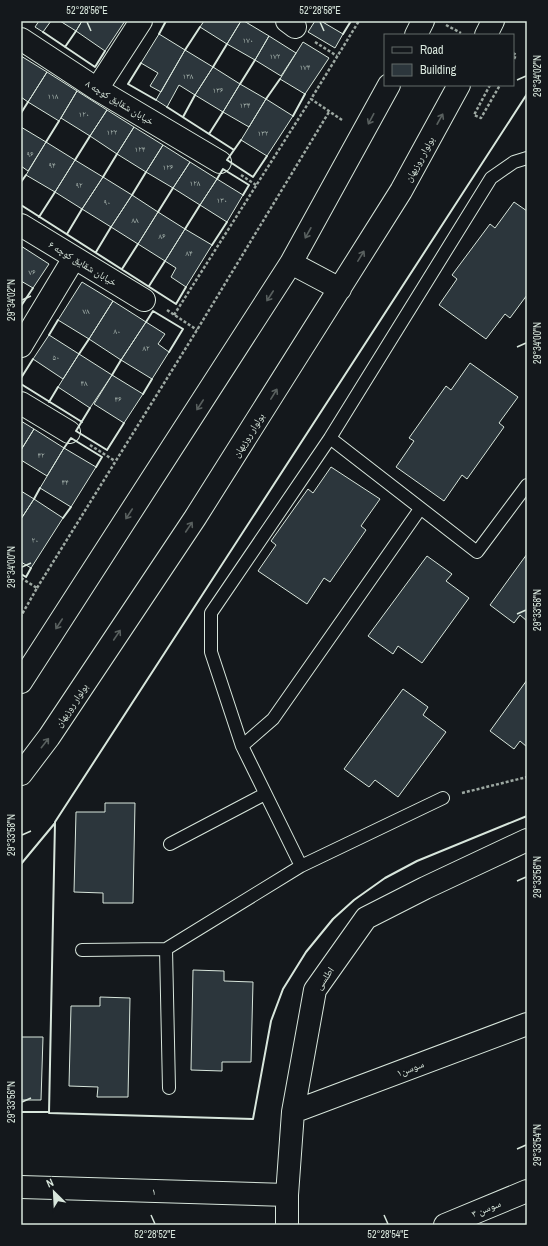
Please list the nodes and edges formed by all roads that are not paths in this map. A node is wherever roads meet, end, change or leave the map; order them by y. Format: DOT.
graph roads {
  1 [pos="141,21"];
  2 [pos="423,21"];
  3 [pos="493,21"];
  4 [pos="416,34"];
  5 [pos="486,34"];
  6 [pos="21,39"];
  7 [pos="388,86"];
  8 [pos="458,86"];
  9 [pos="97,88"];
  10 [pos="527,158"];
  11 [pos="220,162"];
  12 [pos="21,225"];
  13 [pos="74,258"];
  14 [pos="291,263"];
  15 [pos="340,289"];
  16 [pos="144,300"];
  17 [pos="21,346"];
  18 [pos="21,403"];
  19 [pos="69,432"];
  20 [pos="330,438"];
  21 [pos="527,485"];
  22 [pos="420,509"];
  23 [pos="21,682"];
  24 [pos="242,746"];
  25 [pos="21,774"];
  26 [pos="265,794"];
  27 [pos="443,798"];
  28 [pos="527,840"];
  29 [pos="170,844"];
  30 [pos="301,866"];
  31 [pos="166,949"];
  32 [pos="82,950"];
  33 [pos="527,1024"];
  34 [pos="169,1088"];
  35 [pos="293,1112"];
  36 [pos="21,1187"];
  37 [pos="527,1191"];
  38 [pos="287,1195"];
  39 [pos="286,1225"];
  40 [pos="445,1225"];
  1 -- 9 [label="street"];
  2 -- 4 [label="street"];
  3 -- 5 [label="street"];
  6 -- 9 [label="street, خیابان شقایق کوچه ۸"];
  7 -- 14 [label="street, one-way"];
  15 -- 8 [label="street, بولوار روزبهان, one-way"];
  9 -- 11 [label="street, خیابان شقایق کوچه ۸"];
  10 -- 20 [label="lane"];
  12 -- 13 [label="street, خیابان شقایق کوچه ۶"];
  13 -- 16 [label="street, خیابان شقایق کوچه ۶"];
  13 -- 17 [label="street"];
  14 -- 15 [label="street"];
  14 -- 23 [label="street, one-way"];
  25 -- 15 [label="street, بولوار روزبهان, one-way"];
  18 -- 19 [label="street"];
  20 -- 22 [label="lane"];
  20 -- 24 [label="lane"];
  21 -- 22 [label="lane"];
  22 -- 24 [label="lane"];
  24 -- 26 [label="lane"];
  26 -- 29 [label="lane"];
  26 -- 30 [label="lane"];
  27 -- 30 [label="lane"];
  28 -- 35 [label="street, اطلسی"];
  30 -- 31 [label="lane"];
  31 -- 32 [label="lane"];
  31 -- 34 [label="lane"];
  33 -- 35 [label="street, سوسن۱"];
  35 -- 38 [label="street, اطلسی"];
  36 -- 38 [label="street, ۱"];
  37 -- 40 [label="street, سوسن ۳"];
  38 -- 39 [label="street, اطلسی"];
}
